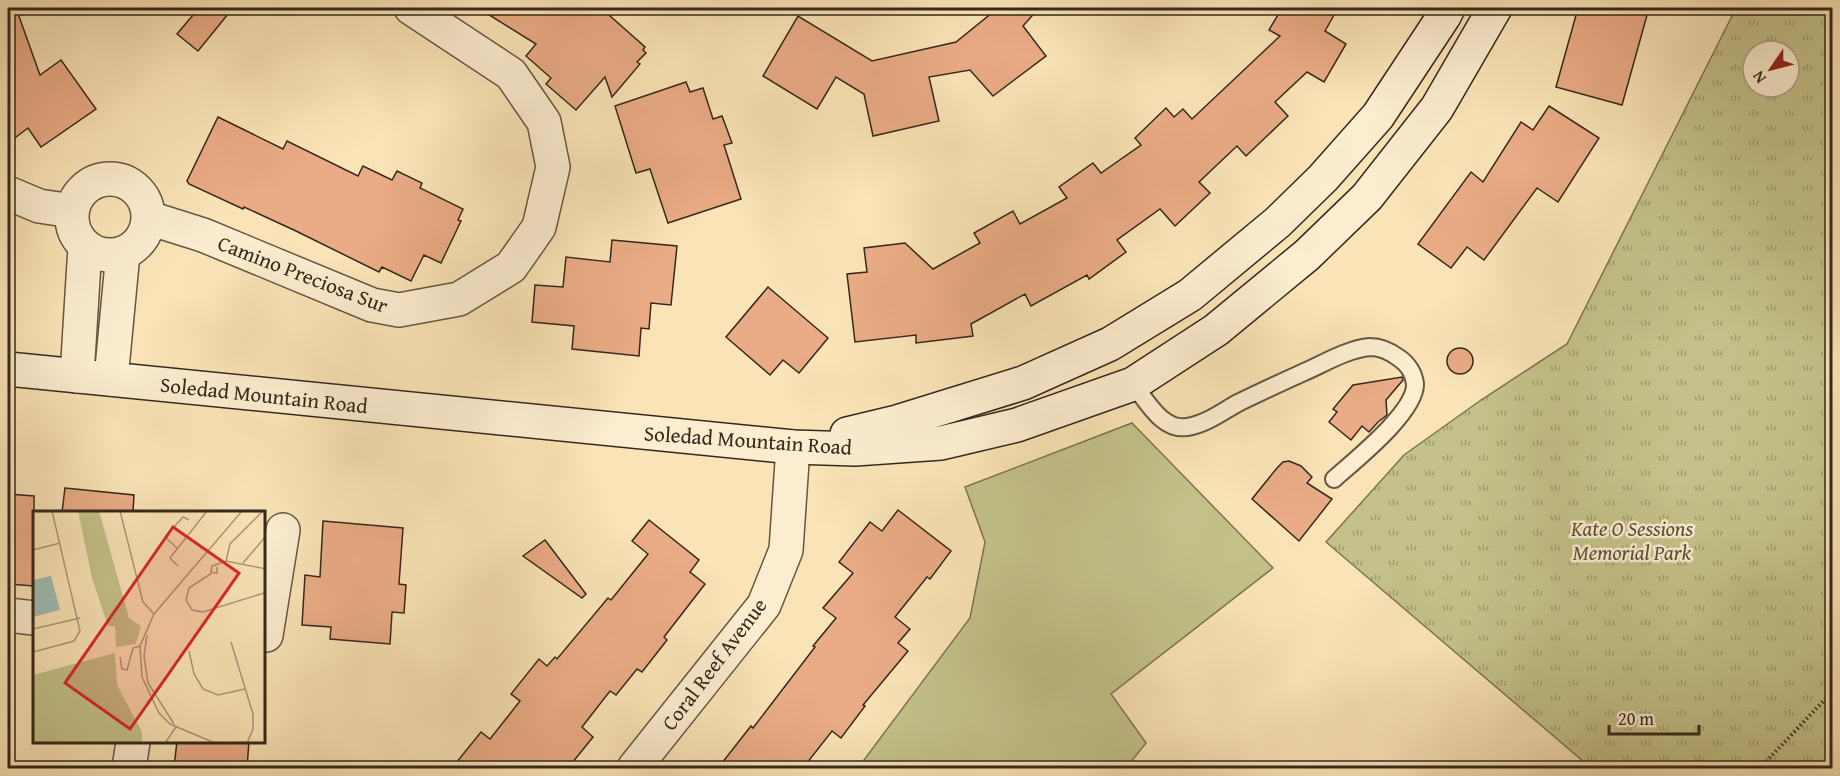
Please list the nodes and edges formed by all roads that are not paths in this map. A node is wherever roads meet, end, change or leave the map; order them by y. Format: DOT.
graph roads {
  1 [pos="411,8"];
  2 [pos="1448,8"];
  3 [pos="1495,8"];
  4 [pos="8,193"];
  5 [pos="72,211"];
  6 [pos="149,218"];
  7 [pos="85,246"];
  8 [pos="123,253"];
  9 [pos="8,369"];
  10 [pos="77,376"];
  11 [pos="111,379"];
  12 [pos="1133,384"];
  13 [pos="793,447"];
  14 [pos="1334,479"];
  15 [pos="283,530"];
  16 [pos="8,615"];
  17 [pos="33,618"];
  18 [pos="266,635"];
  19 [pos="132,743"];
  20 [pos="129,768"];
  21 [pos="634,768"];
  1 -- 6 [label="main road, Camino Preciosa Sur"];
  2 -- 13 [label="main road"];
  3 -- 12 [label="main road, Soledad Mountain Road"];
  4 -- 5 [label="main road"];
  5 -- 6 [label="main road"];
  5 -- 7 [label="main road"];
  6 -- 8 [label="main road"];
  7 -- 8 [label="main road"];
  7 -- 10 [label="main road"];
  8 -- 11 [label="main road"];
  9 -- 10 [label="main road, Soledad Mountain Road"];
  10 -- 11 [label="main road, Soledad Mountain Road"];
  11 -- 13 [label="main road, Soledad Mountain Road"];
  12 -- 13 [label="main road, Soledad Mountain Road"];
  12 -- 14 [label="lane"];
  13 -- 21 [label="main road, Coral Reef Avenue"];
  15 -- 18 [label="main road"];
  16 -- 17 [label="main road"];
  19 -- 20 [label="main road"];
}
